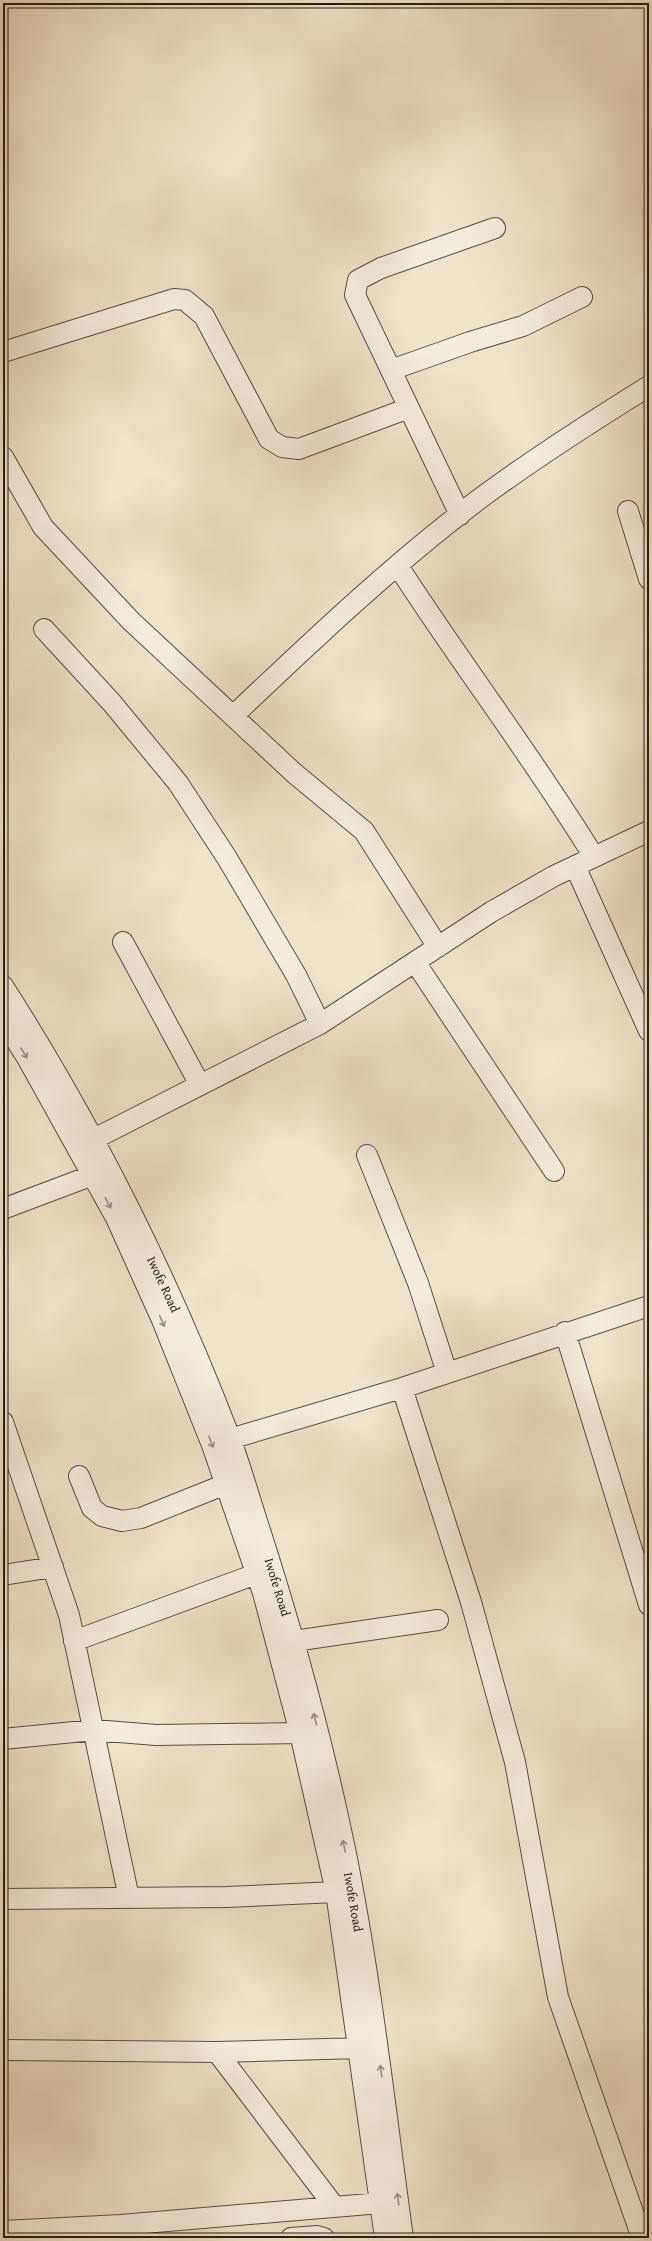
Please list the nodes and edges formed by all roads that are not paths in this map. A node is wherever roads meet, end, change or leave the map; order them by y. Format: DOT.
graph roads {
  1 [pos="495,228"];
  2 [pos="582,297"];
  3 [pos="3,352"];
  4 [pos="391,370"];
  5 [pos="649,386"];
  6 [pos="409,408"];
  7 [pos="3,459"];
  8 [pos="628,511"];
  9 [pos="460,515"];
  10 [pos="398,566"];
  11 [pos="649,580"];
  12 [pos="44,629"];
  13 [pos="233,716"];
  14 [pos="649,831"];
  15 [pos="594,857"];
  16 [pos="575,866"];
  17 [pos="123,942"];
  18 [pos="438,947"];
  19 [pos="415,962"];
  20 [pos="3,986"];
  21 [pos="4,1022"];
  22 [pos="320,1024"];
  23 [pos="649,1031"];
  24 [pos="200,1085"];
  25 [pos="94,1139"];
  26 [pos="367,1155"];
  27 [pos="554,1171"];
  28 [pos="94,1175"];
  29 [pos="3,1209"];
  30 [pos="649,1306"];
  31 [pos="565,1332"];
  32 [pos="447,1373"];
  33 [pos="402,1388"];
  34 [pos="3,1422"];
  35 [pos="230,1439"];
  36 [pos="79,1476"];
  37 [pos="226,1484"];
  38 [pos="53,1567"];
  39 [pos="256,1574"];
  40 [pos="3,1575"];
  41 [pos="649,1605"];
  42 [pos="438,1620"];
  43 [pos="74,1641"];
  44 [pos="294,1641"];
  45 [pos="94,1730"];
  46 [pos="300,1732"];
  47 [pos="3,1739"];
  48 [pos="320,1777"];
  49 [pos="336,1892"];
  50 [pos="129,1898"];
  51 [pos="3,1899"];
  52 [pos="360,2048"];
  53 [pos="3,2050"];
  54 [pos="217,2052"];
  55 [pos="380,2203"];
  56 [pos="334,2206"];
  57 [pos="3,2231"];
  58 [pos="111,2232"];
  59 [pos="291,2238"];
  60 [pos="324,2238"];
  61 [pos="386,2238"];
  62 [pos="404,2238"];
  63 [pos="642,2238"];
  1 -- 4 [label="street"];
  2 -- 4 [label="street"];
  3 -- 6 [label="street"];
  4 -- 6 [label="street"];
  5 -- 9 [label="street"];
  6 -- 9 [label="street"];
  7 -- 13 [label="street"];
  8 -- 11 [label="street"];
  9 -- 10 [label="street"];
  10 -- 13 [label="street"];
  10 -- 15 [label="street"];
  12 -- 22 [label="street"];
  13 -- 18 [label="street"];
  14 -- 15 [label="street"];
  15 -- 16 [label="street"];
  16 -- 18 [label="street"];
  16 -- 23 [label="street"];
  17 -- 24 [label="street"];
  18 -- 19 [label="street"];
  19 -- 22 [label="street"];
  19 -- 27 [label="street"];
  20 -- 25 [label="street, Iwofe Road"];
  21 -- 28 [label="street, Iwofe Road, one-way"];
  22 -- 24 [label="street"];
  24 -- 25 [label="street"];
  25 -- 35 [label="street, Iwofe Road"];
  26 -- 32 [label="street"];
  28 -- 29 [label="street"];
  28 -- 37 [label="street, Iwofe Road, one-way"];
  30 -- 31 [label="street"];
  31 -- 32 [label="street"];
  31 -- 41 [label="street"];
  32 -- 33 [label="street"];
  33 -- 35 [label="street"];
  33 -- 63 [label="street"];
  34 -- 38 [label="street"];
  35 -- 44 [label="street, Iwofe Road"];
  36 -- 37 [label="street"];
  37 -- 39 [label="street, Iwofe Road"];
  38 -- 40 [label="street"];
  38 -- 43 [label="street"];
  39 -- 43 [label="street"];
  39 -- 46 [label="street, Iwofe Road"];
  42 -- 44 [label="street"];
  43 -- 45 [label="street"];
  48 -- 44 [label="street, Iwofe Road, one-way"];
  45 -- 46 [label="street"];
  45 -- 47 [label="street"];
  45 -- 50 [label="street"];
  46 -- 48 [label="street, Iwofe Road"];
  48 -- 49 [label="street, Iwofe Road"];
  62 -- 48 [label="street, Iwofe Road, one-way"];
  49 -- 50 [label="street"];
  49 -- 52 [label="street, Iwofe Road"];
  50 -- 51 [label="street"];
  52 -- 54 [label="street"];
  52 -- 55 [label="street, Iwofe Road"];
  53 -- 54 [label="street"];
  54 -- 56 [label="street"];
  55 -- 56 [label="street"];
  55 -- 61 [label="street, Iwofe Road"];
  56 -- 58 [label="street"];
  57 -- 58 [label="street"];
  59 -- 60 [label="street"];
}
